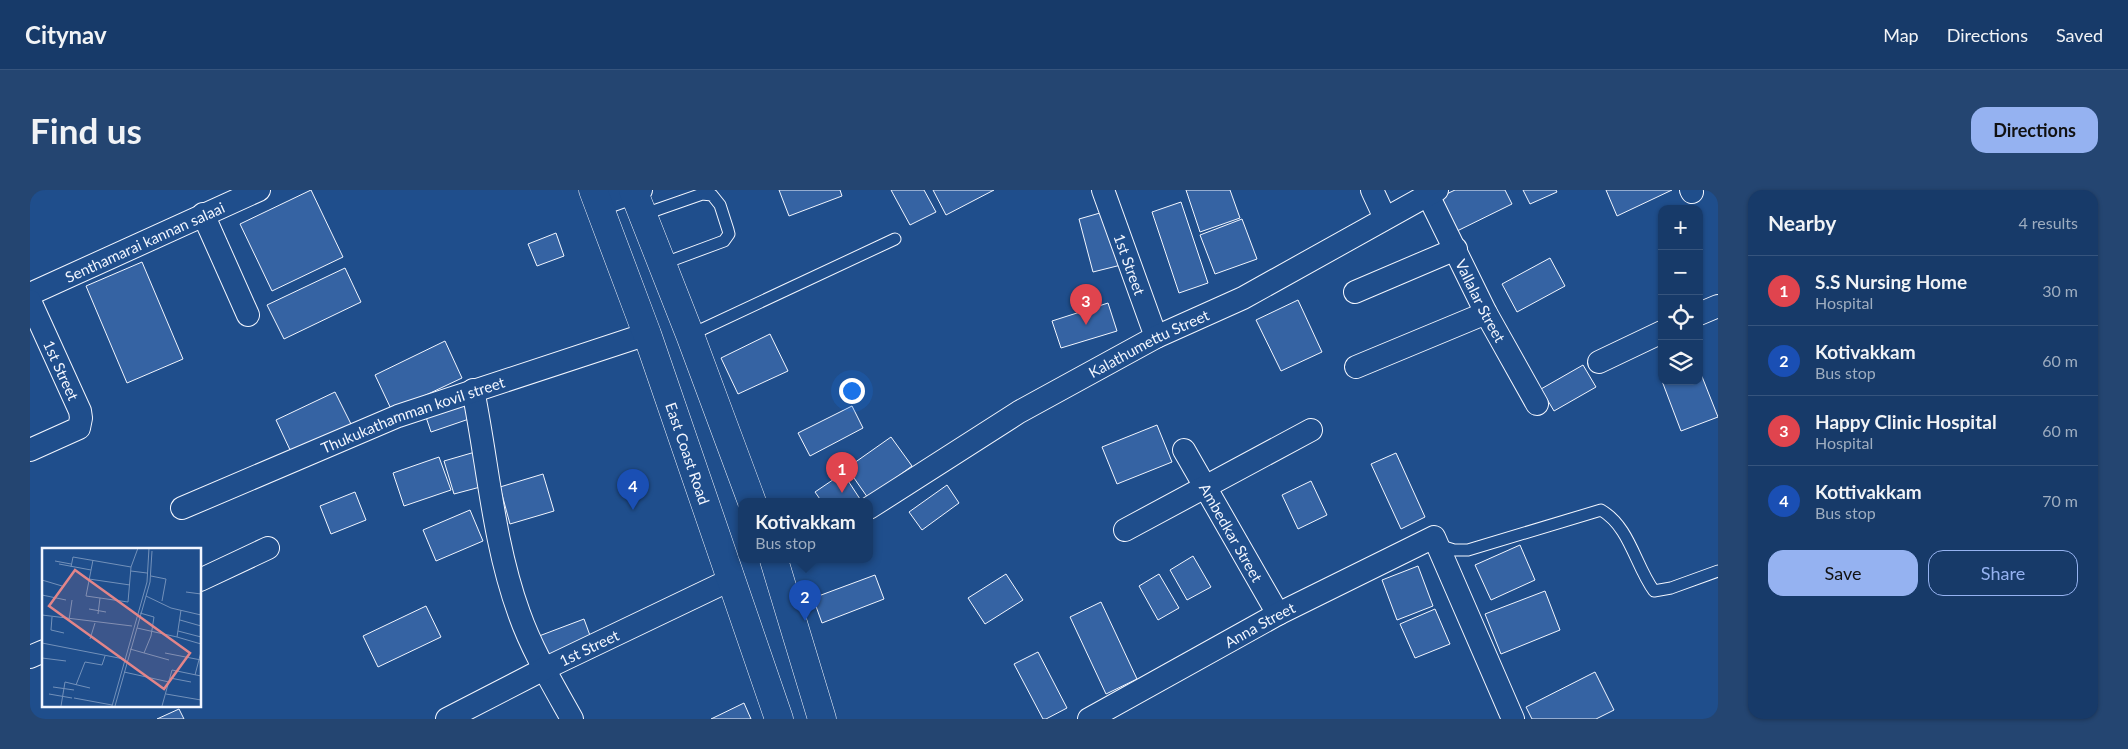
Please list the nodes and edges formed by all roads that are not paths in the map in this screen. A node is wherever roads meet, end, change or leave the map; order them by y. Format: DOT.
graph roads {
  1 [pos="259,190"];
  2 [pos="1103,190"];
  3 [pos="1372,190"];
  4 [pos="1432,192"];
  5 [pos="638,197"];
  6 [pos="596,198"];
  7 [pos="203,214"];
  8 [pos="1385,218"];
  9 [pos="894,239"];
  10 [pos="1456,249"];
  11 [pos="662,264"];
  12 [pos="1355,292"];
  13 [pos="30,294"];
  14 [pos="30,301"];
  15 [pos="1718,306"];
  16 [pos="1703,312"];
  17 [pos="1486,313"];
  18 [pos="248,315"];
  19 [pos="647,334"];
  20 [pos="1658,334"];
  21 [pos="690,335"];
  22 [pos="1156,337"];
  23 [pos="39,342"];
  24 [pos="1599,362"];
  25 [pos="1356,367"];
  26 [pos="472,390"];
  27 [pos="1537,404"];
  28 [pos="1311,430"];
  29 [pos="30,450"];
  30 [pos="1184,450"];
  31 [pos="1206,486"];
  32 [pos="751,498"];
  33 [pos="873,505"];
  34 [pos="182,508"];
  35 [pos="1124,530"];
  36 [pos="1436,541"];
  37 [pos="268,548"];
  38 [pos="779,563"];
  39 [pos="1718,570"];
  40 [pos="732,579"];
  41 [pos="201,580"];
  42 [pos="1278,614"];
  43 [pos="42,652"];
  44 [pos="30,657"];
  45 [pos="544,669"];
  46 [pos="447,719"];
  47 [pos="572,719"];
  48 [pos="779,719"];
  49 [pos="822,719"];
  50 [pos="1089,719"];
  51 [pos="1513,719"];
  1 -- 7 [label="street, Senthamarai kannan salaai"];
  2 -- 22 [label="street, 1st Street"];
  3 -- 8 [label="street"];
  4 -- 8 [label="street, Kalathumettu Street"];
  4 -- 10 [label="street, Vallalar Street"];
  5 -- 6 [label="street"];
  5 -- 11 [label="main road"];
  5 -- 11 [label="lane"];
  6 -- 19 [label="main road, East Coast Road"];
  7 -- 13 [label="street, Senthamarai kannan salaai"];
  7 -- 18 [label="street"];
  8 -- 22 [label="street, Kalathumettu Street"];
  9 -- 21 [label="lane"];
  10 -- 12 [label="street"];
  10 -- 17 [label="street, Vallalar Street"];
  11 -- 21 [label="main road"];
  14 -- 23 [label="street, 1st Street"];
  15 -- 16 [label="street"];
  17 -- 25 [label="street"];
  17 -- 27 [label="street, Vallalar Street"];
  19 -- 26 [label="street, Thukukathamman kovil street"];
  19 -- 40 [label="main road, East Coast Road"];
  20 -- 24 [label="street"];
  21 -- 32 [label="main road"];
  22 -- 33 [label="street, Kalathumettu Street"];
  23 -- 29 [label="street, 1st Street"];
  26 -- 34 [label="street, Thukukathamman kovil street"];
  26 -- 45 [label="street"];
  28 -- 31 [label="street"];
  30 -- 31 [label="street, Ambedkar Street"];
  31 -- 35 [label="street"];
  31 -- 42 [label="street, Ambedkar Street"];
  36 -- 39 [label="lane"];
  36 -- 42 [label="street, Anna Street"];
  36 -- 51 [label="street"];
  37 -- 41 [label="street"];
  38 -- 49 [label="main road"];
  40 -- 45 [label="street, 1st Street"];
  40 -- 48 [label="main road, East Coast Road"];
  42 -- 50 [label="street, Anna Street"];
  43 -- 44 [label="street"];
  45 -- 46 [label="street, 1st Street"];
  45 -- 47 [label="street"];
}
